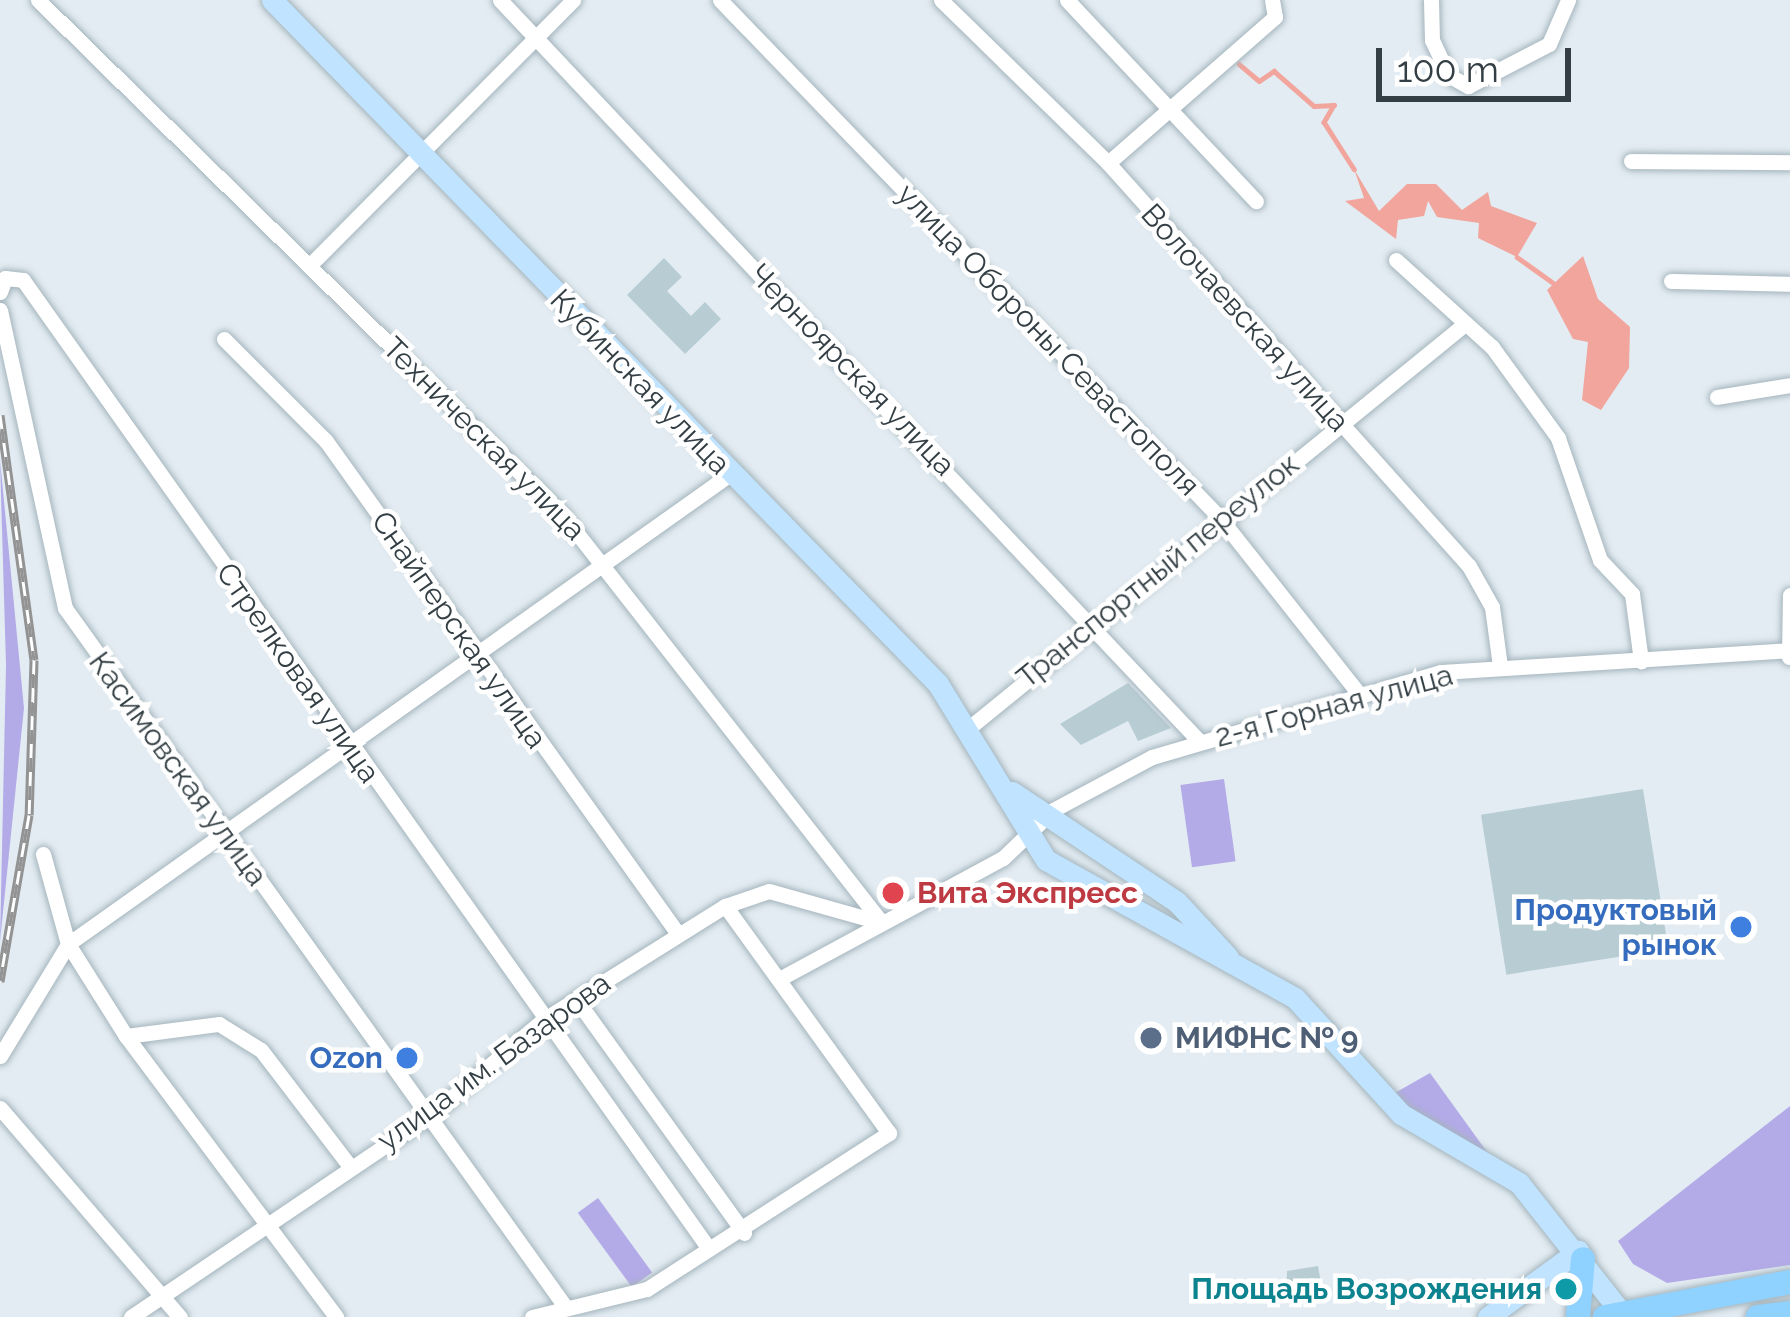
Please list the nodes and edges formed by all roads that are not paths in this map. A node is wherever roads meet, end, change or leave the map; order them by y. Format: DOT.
graph roads {
  1 [pos="38,0"];
  2 [pos="272,0"];
  3 [pos="500,0"];
  4 [pos="573,0"];
  5 [pos="719,0"];
  6 [pos="940,0"];
  7 [pos="1067,0"];
  8 [pos="1431,0"];
  9 [pos="1568,0"];
  10 [pos="1274,8"];
  11 [pos="536,37"];
  12 [pos="1170,105"];
  13 [pos="424,157"];
  14 [pos="1631,161"];
  15 [pos="1790,162"];
  16 [pos="1108,163"];
  17 [pos="1256,201"];
  18 [pos="1396,260"];
  19 [pos="309,266"];
  20 [pos="1671,281"];
  21 [pos="1790,284"];
  22 [pos="0,292"];
  23 [pos="0,310"];
  24 [pos="1460,328"];
  25 [pos="224,339"];
  26 [pos="1790,385"];
  27 [pos="1717,397"];
  28 [pos="1339,424"];
  29 [pos="730,474"];
  30 [pos="1220,518"];
  31 [pos="602,558"];
  32 [pos="1790,595"];
  33 [pos="1095,619"];
  34 [pos="473,651"];
  35 [pos="1789,654"];
  36 [pos="1641,661"];
  37 [pos="1500,666"];
  38 [pos="1360,694"];
  39 [pos="970,727"];
  40 [pos="1200,742"];
  41 [pos="351,747"];
  42 [pos="1038,831"];
  43 [pos="227,840"];
  44 [pos="43,854"];
  45 [pos="725,906"];
  46 [pos="882,922"];
  47 [pos="678,934"];
  48 [pos="68,944"];
  49 [pos="1232,961"];
  50 [pos="781,978"];
  51 [pos="576,999"];
  52 [pos="543,1020"];
  53 [pos="126,1036"];
  54 [pos="0,1056"];
  55 [pos="0,1108"];
  56 [pos="431,1114"];
  57 [pos="349,1165"];
  58 [pos="266,1223"];
  59 [pos="744,1233"];
  60 [pos="709,1249"];
  61 [pos="1581,1255"];
  62 [pos="1790,1282"];
  63 [pos="163,1294"];
  64 [pos="564,1305"];
  65 [pos="1790,1313"];
  66 [pos="1617,1315"];
  67 [pos="131,1317"];
  68 [pos="180,1317"];
  69 [pos="336,1317"];
  70 [pos="532,1317"];
  71 [pos="1487,1317"];
  72 [pos="1578,1317"];
  73 [pos="1758,1317"];
  1 -- 19 [label="street, Техническая улица"];
  2 -- 13 [label="street, Кубинская улица"];
  3 -- 11 [label="street, Черноярская улица"];
  4 -- 11 [label="street"];
  5 -- 30 [label="street, улица Обороны Севастополя"];
  6 -- 16 [label="street, Волочаевская улица"];
  7 -- 12 [label="street"];
  8 -- 9 [label="street"];
  10 -- 12 [label="street"];
  11 -- 13 [label="street"];
  11 -- 33 [label="street, Черноярская улица"];
  12 -- 16 [label="street"];
  12 -- 17 [label="street"];
  13 -- 19 [label="street"];
  13 -- 29 [label="street, Кубинская улица"];
  14 -- 15 [label="street"];
  16 -- 28 [label="street, Волочаевская улица"];
  18 -- 24 [label="street"];
  19 -- 31 [label="street, Техническая улица"];
  20 -- 21 [label="street"];
  22 -- 41 [label="street, Стрелковая улица"];
  23 -- 43 [label="street, Касимовская улица"];
  24 -- 28 [label="street, Транспортный переулок"];
  24 -- 36 [label="street"];
  25 -- 34 [label="street, Снайперская улица"];
  26 -- 27 [label="street"];
  28 -- 30 [label="street, Транспортный переулок"];
  28 -- 37 [label="street, Волочаевская улица"];
  29 -- 31 [label="street"];
  29 -- 39 [label="street, Кубинская улица"];
  30 -- 33 [label="street, Транспортный переулок"];
  30 -- 38 [label="street, улица Обороны Севастополя"];
  31 -- 34 [label="street"];
  31 -- 46 [label="street, Техническая улица"];
  32 -- 35 [label="street"];
  33 -- 39 [label="street, Транспортный переулок"];
  33 -- 40 [label="street, Черноярская улица"];
  34 -- 41 [label="street"];
  34 -- 47 [label="street, Снайперская улица"];
  35 -- 36 [label="street, 2-я Горная улица"];
  36 -- 37 [label="street, 2-я Горная улица"];
  37 -- 38 [label="street, 2-я Горная улица"];
  38 -- 40 [label="street, 2-я Горная улица"];
  39 -- 42 [label="street, Кубинская улица"];
  40 -- 42 [label="street, 2-я Горная улица"];
  41 -- 43 [label="street"];
  41 -- 52 [label="street, Стрелковая улица"];
  42 -- 46 [label="street, 2-я Горная улица"];
  42 -- 49 [label="street, Кубинская улица"];
  42 -- 49 [label="street, Кубинская улица"];
  43 -- 48 [label="street"];
  43 -- 56 [label="street, Касимовская улица"];
  44 -- 48 [label="street"];
  45 -- 46 [label="street, улица им. Базарова"];
  45 -- 47 [label="street, улица им. Базарова"];
  45 -- 50 [label="street"];
  46 -- 50 [label="street, 2-я Горная улица"];
  47 -- 51 [label="street, улица им. Базарова"];
  48 -- 53 [label="street"];
  48 -- 54 [label="street"];
  49 -- 61 [label="street, Кубинская улица"];
  50 -- 59 [label="street"];
  51 -- 52 [label="street, улица им. Базарова"];
  51 -- 59 [label="street"];
  52 -- 56 [label="street, улица им. Базарова"];
  52 -- 60 [label="street, Стрелковая улица"];
  53 -- 57 [label="street"];
  53 -- 58 [label="street"];
  55 -- 63 [label="street"];
  56 -- 57 [label="street, улица им. Базарова"];
  56 -- 64 [label="street, Касимовская улица"];
  57 -- 58 [label="street, улица им. Базарова"];
  58 -- 63 [label="street, улица им. Базарова"];
  58 -- 69 [label="street"];
  59 -- 60 [label="street"];
  60 -- 64 [label="street"];
  61 -- 66 [label="street, Кубинская улица"];
  61 -- 71 [label="street"];
  61 -- 72 [label="main road"];
  62 -- 66 [label="main road"];
  63 -- 67 [label="street, улица им. Базарова"];
  63 -- 68 [label="street"];
  64 -- 70 [label="street"];
  65 -- 73 [label="main road"];
}
